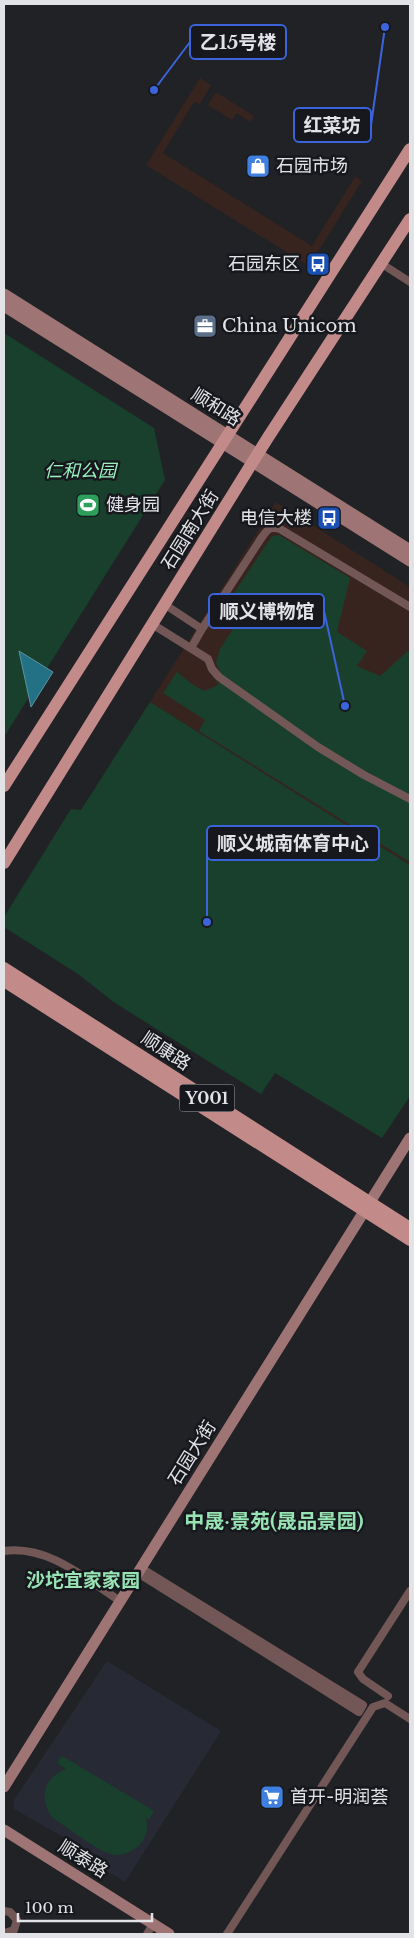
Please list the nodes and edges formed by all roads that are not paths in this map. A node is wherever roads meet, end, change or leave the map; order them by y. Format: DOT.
graph roads {
  1 [pos="410,149"];
  2 [pos="410,219"];
  3 [pos="382,264"];
  4 [pos="410,282"];
  5 [pos="4,294"];
  6 [pos="4,306"];
  7 [pos="225,439"];
  8 [pos="256,458"];
  9 [pos="410,550"];
  10 [pos="410,561"];
  11 [pos="164,604"];
  12 [pos="410,607"];
  13 [pos="152,624"];
  14 [pos="202,629"];
  15 [pos="190,648"];
  16 [pos="4,786"];
  17 [pos="410,799"];
  18 [pos="4,863"];
  19 [pos="4,968"];
  20 [pos="4,981"];
  21 [pos="410,1138"];
  22 [pos="367,1207"];
  23 [pos="410,1228"];
  24 [pos="410,1240"];
  25 [pos="4,1551"];
  26 [pos="139,1570"];
  27 [pos="410,1591"];
  28 [pos="120,1601"];
  29 [pos="388,1696"];
  30 [pos="361,1708"];
  31 [pos="410,1719"];
  32 [pos="4,1787"];
  33 [pos="4,1830"];
  34 [pos="4,1911"];
  35 [pos="150,1929"];
  36 [pos="14,1930"];
  37 [pos="4,1933"];
  38 [pos="23,1934"];
  39 [pos="169,1934"];
  40 [pos="227,1934"];
  1 -- 7 [label="main road, 石园南大街"];
  2 -- 3 [label="main road, 石园南大街"];
  3 -- 4 [label="street"];
  3 -- 8 [label="main road, 石园南大街"];
  5 -- 7 [label="street, 顺和路"];
  6 -- 7 [label="street, 顺和路"];
  7 -- 8 [label="street, 顺和路"];
  7 -- 16 [label="main road, 石园南大街"];
  8 -- 9 [label="street, 顺和路"];
  8 -- 10 [label="street, 顺和路"];
  8 -- 11 [label="main road, 石园南大街"];
  11 -- 13 [label="main road, 石园南大街"];
  11 -- 14 [label="street"];
  12 -- 14 [label="street"];
  13 -- 15 [label="street"];
  13 -- 18 [label="main road, 石园南大街"];
  14 -- 15 [label="street"];
  15 -- 17 [label="street"];
  19 -- 22 [label="main road, 顺康路 / Y001"];
  20 -- 22 [label="main road, 顺康路"];
  21 -- 22 [label="street, 石园大街"];
  22 -- 23 [label="main road, 顺康路 / Y001"];
  22 -- 24 [label="main road, 顺康路"];
  22 -- 26 [label="street, 石园大街"];
  25 -- 28 [label="street"];
  26 -- 28 [label="street, 石园大街"];
  26 -- 30 [label="street"];
  27 -- 29 [label="street"];
  28 -- 32 [label="street, 石园大街"];
  31 -- 40 [label="street"];
  33 -- 35 [label="street, 顺泰路"];
  34 -- 36 [label="street"];
  35 -- 39 [label="street, 顺泰路"];
  36 -- 37 [label="street"];
  36 -- 38 [label="street"];
}
